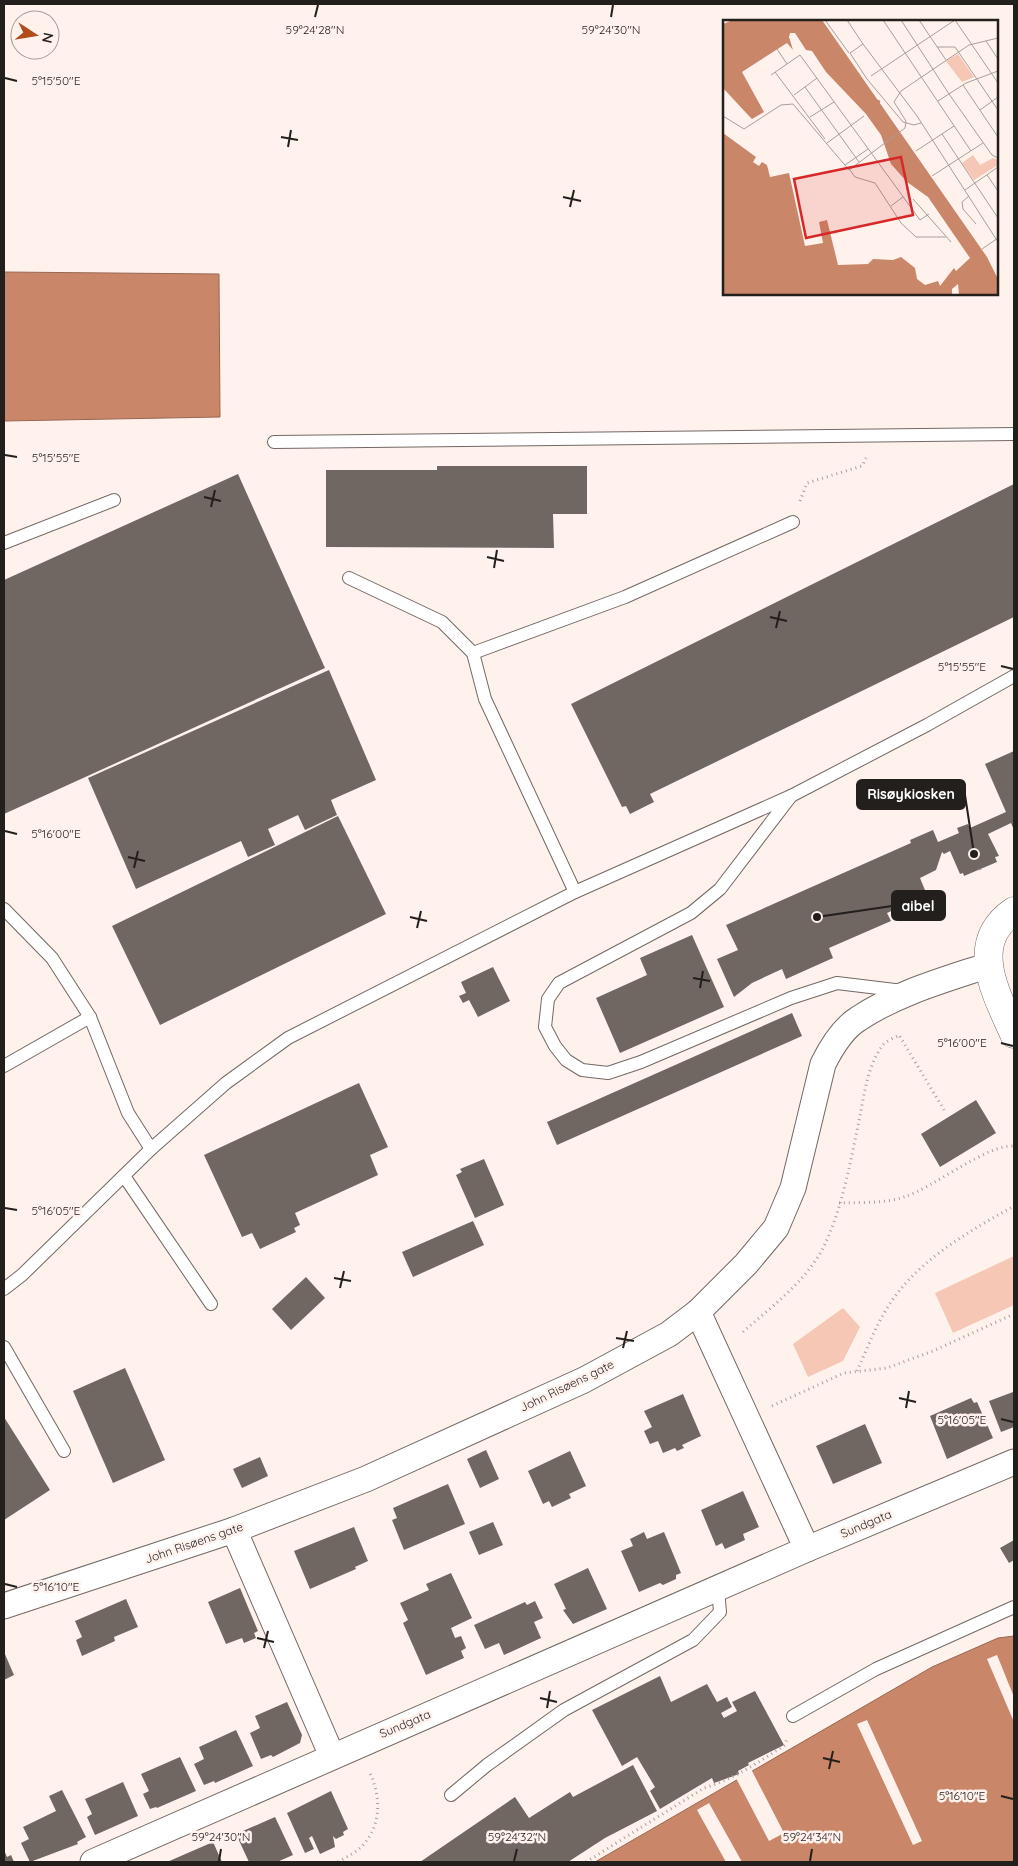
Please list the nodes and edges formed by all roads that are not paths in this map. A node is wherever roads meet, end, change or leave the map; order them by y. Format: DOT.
graph roads {
  1 [pos="1014,434"];
  2 [pos="274,442"];
  3 [pos="114,500"];
  4 [pos="793,522"];
  5 [pos="4,544"];
  6 [pos="349,578"];
  7 [pos="473,653"];
  8 [pos="1014,676"];
  9 [pos="790,796"];
  10 [pos="576,892"];
  11 [pos="4,909"];
  12 [pos="1014,911"];
  13 [pos="989,965"];
  14 [pos="910,992"];
  15 [pos="90,1017"];
  16 [pos="1014,1034"];
  17 [pos="4,1066"];
  18 [pos="151,1148"];
  19 [pos="124,1176"];
  20 [pos="4,1289"];
  21 [pos="211,1304"];
  22 [pos="698,1312"];
  23 [pos="4,1347"];
  24 [pos="64,1451"];
  25 [pos="1014,1462"];
  26 [pos="234,1530"];
  27 [pos="807,1549"];
  28 [pos="718,1589"];
  29 [pos="4,1606"];
  30 [pos="1014,1607"];
  31 [pos="793,1716"];
  32 [pos="332,1756"];
  33 [pos="451,1794"];
  34 [pos="94,1862"];
  1 -- 2 [label="lane"];
  3 -- 5 [label="lane"];
  4 -- 7 [label="lane"];
  6 -- 7 [label="lane"];
  7 -- 10 [label="lane"];
  8 -- 9 [label="lane"];
  9 -- 10 [label="lane"];
  9 -- 14 [label="lane"];
  10 -- 18 [label="lane"];
  11 -- 15 [label="lane"];
  12 -- 13 [label="main road"];
  13 -- 14 [label="street, John Risøens gate"];
  13 -- 16 [label="main road"];
  14 -- 22 [label="street, John Risøens gate"];
  15 -- 17 [label="lane"];
  15 -- 18 [label="lane"];
  18 -- 19 [label="lane"];
  19 -- 20 [label="lane"];
  19 -- 21 [label="lane"];
  22 -- 26 [label="street, John Risøens gate"];
  22 -- 27 [label="street"];
  23 -- 24 [label="lane"];
  25 -- 27 [label="street, Sundgata"];
  26 -- 29 [label="street, John Risøens gate"];
  26 -- 32 [label="street"];
  27 -- 28 [label="street, Sundgata"];
  28 -- 32 [label="street, Sundgata"];
  28 -- 33 [label="lane"];
  30 -- 31 [label="lane"];
  32 -- 34 [label="street, Sundgata"];
}
